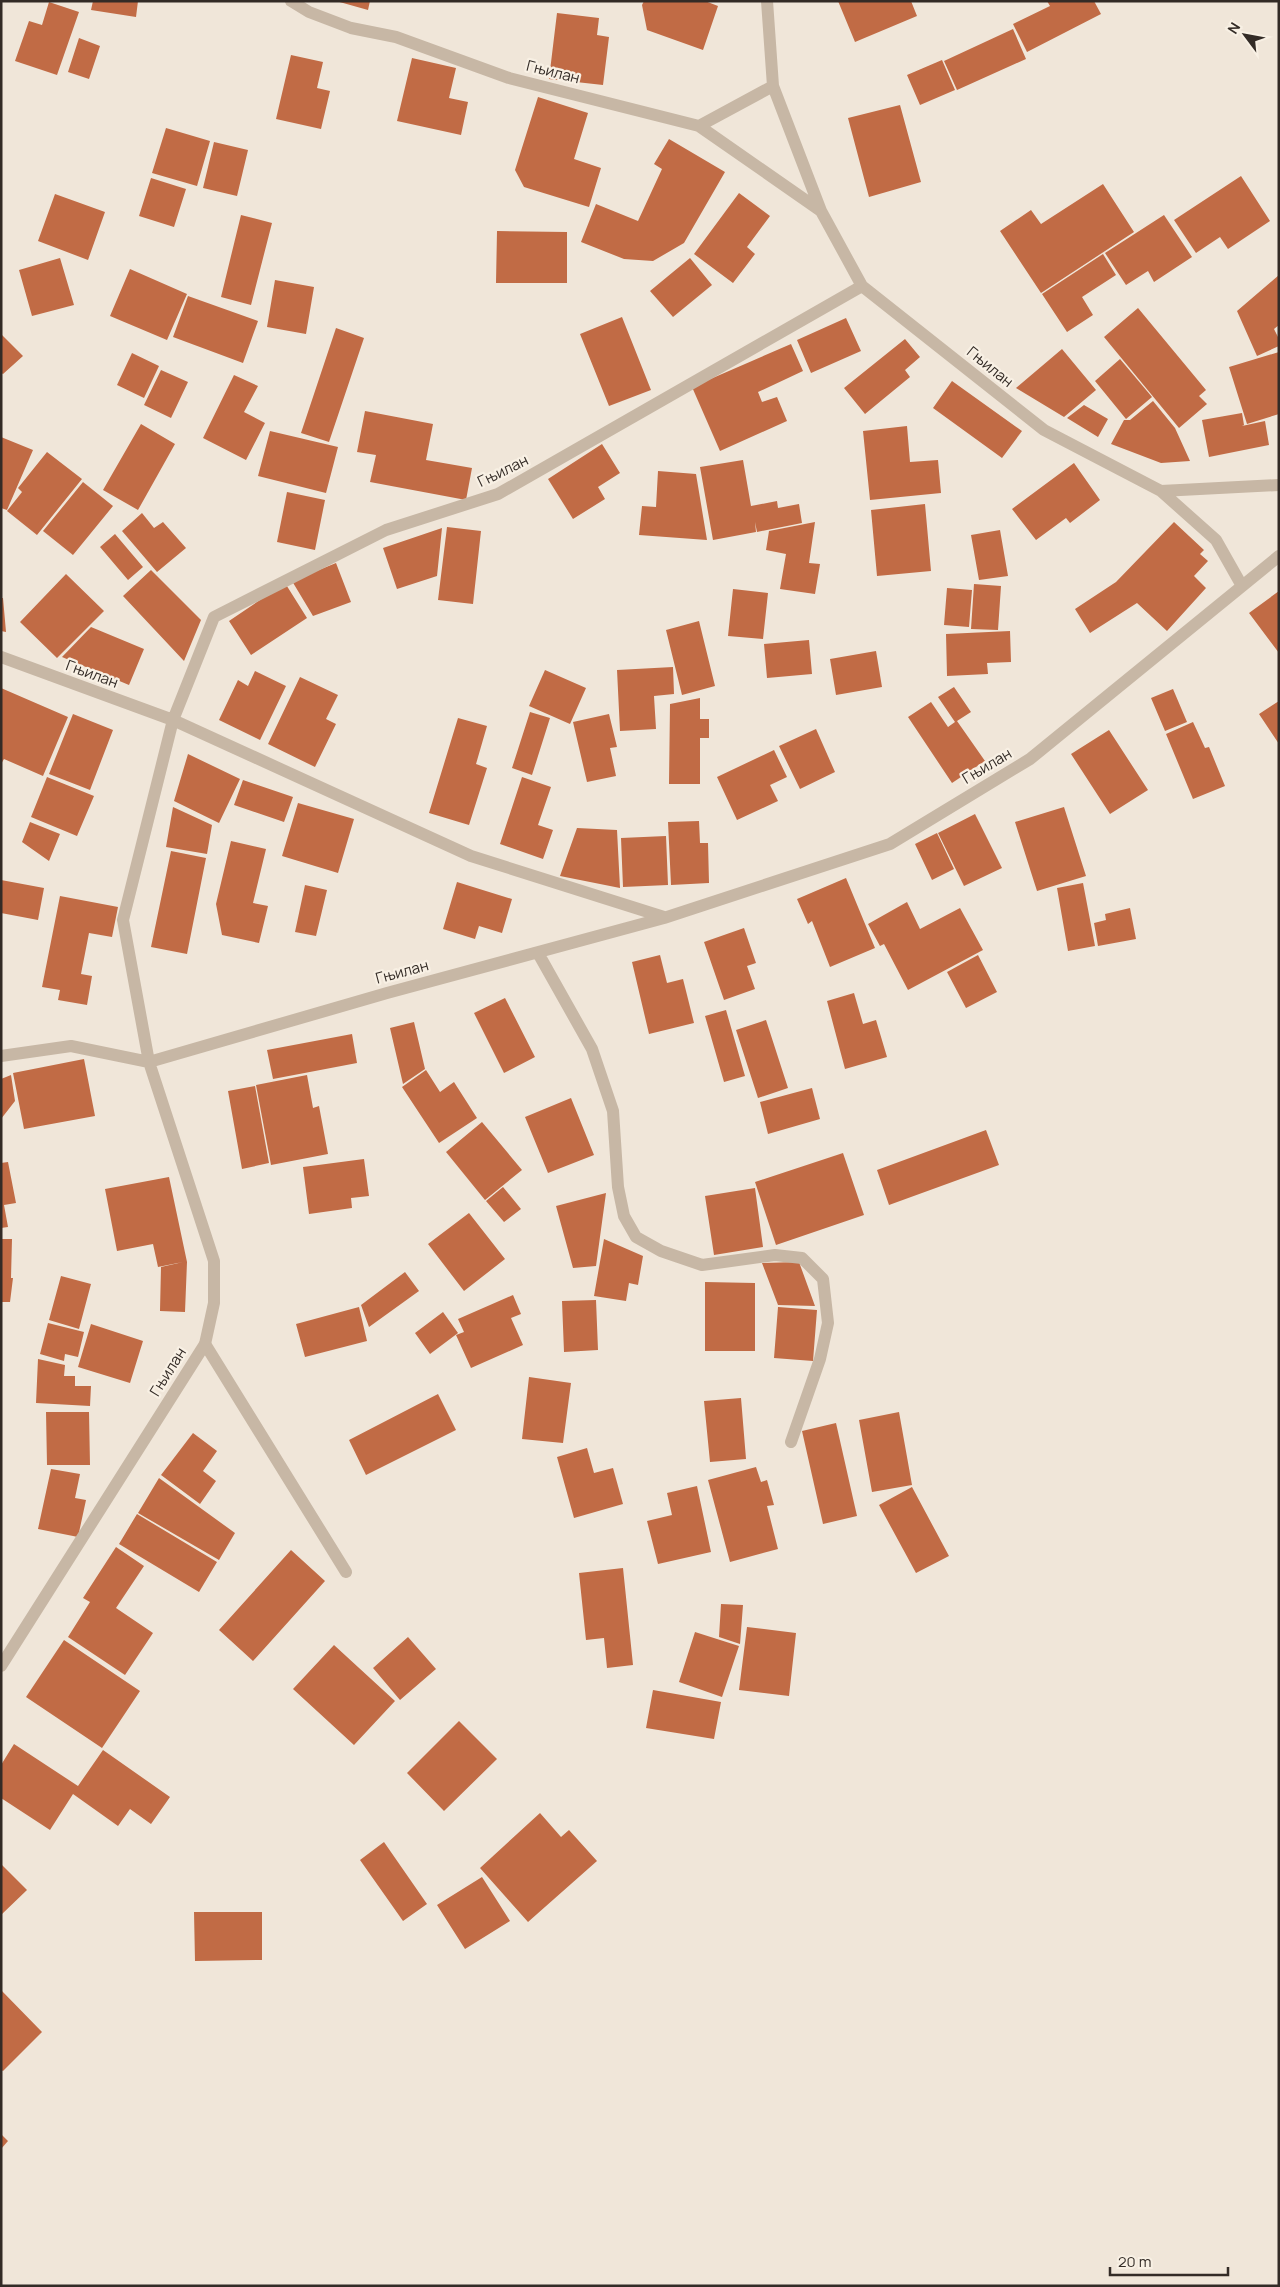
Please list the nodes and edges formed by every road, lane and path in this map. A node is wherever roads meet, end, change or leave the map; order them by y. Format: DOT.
graph roads {
  1 [pos="291,1"];
  2 [pos="767,1"];
  3 [pos="773,86"];
  4 [pos="699,126"];
  5 [pos="821,211"];
  6 [pos="862,286"];
  7 [pos="1279,485"];
  8 [pos="1161,490"];
  9 [pos="1279,556"];
  10 [pos="1242,586"];
  11 [pos="1,658"];
  12 [pos="173,720"];
  13 [pos="664,918"];
  14 [pos="538,953"];
  15 [pos="1,1056"];
  16 [pos="149,1062"];
  17 [pos="205,1344"];
  18 [pos="791,1442"];
  19 [pos="346,1572"];
  20 [pos="1,1666"];
  1 -- 4 [label="street, Гњилан"];
  2 -- 3 [label="street, Гњилан"];
  3 -- 4 [label="street"];
  3 -- 5 [label="street, Гњилан"];
  4 -- 5 [label="street, Гњилан"];
  5 -- 6 [label="street, Гњилан"];
  6 -- 8 [label="street, Гњилан"];
  6 -- 12 [label="street, Гњилан"];
  7 -- 8 [label="street, Гњилан"];
  8 -- 10 [label="street"];
  9 -- 10 [label="street, Гњилан"];
  10 -- 13 [label="street, Гњилан"];
  11 -- 12 [label="street, Гњилан"];
  12 -- 13 [label="street, Гњилан"];
  12 -- 16 [label="street"];
  13 -- 14 [label="street, Гњилан"];
  14 -- 16 [label="street, Гњилан"];
  14 -- 18 [label="street"];
  15 -- 16 [label="street, Гњилан"];
  16 -- 17 [label="street, Гњилан"];
  17 -- 19 [label="street"];
  17 -- 20 [label="street, Гњилан"];
}
